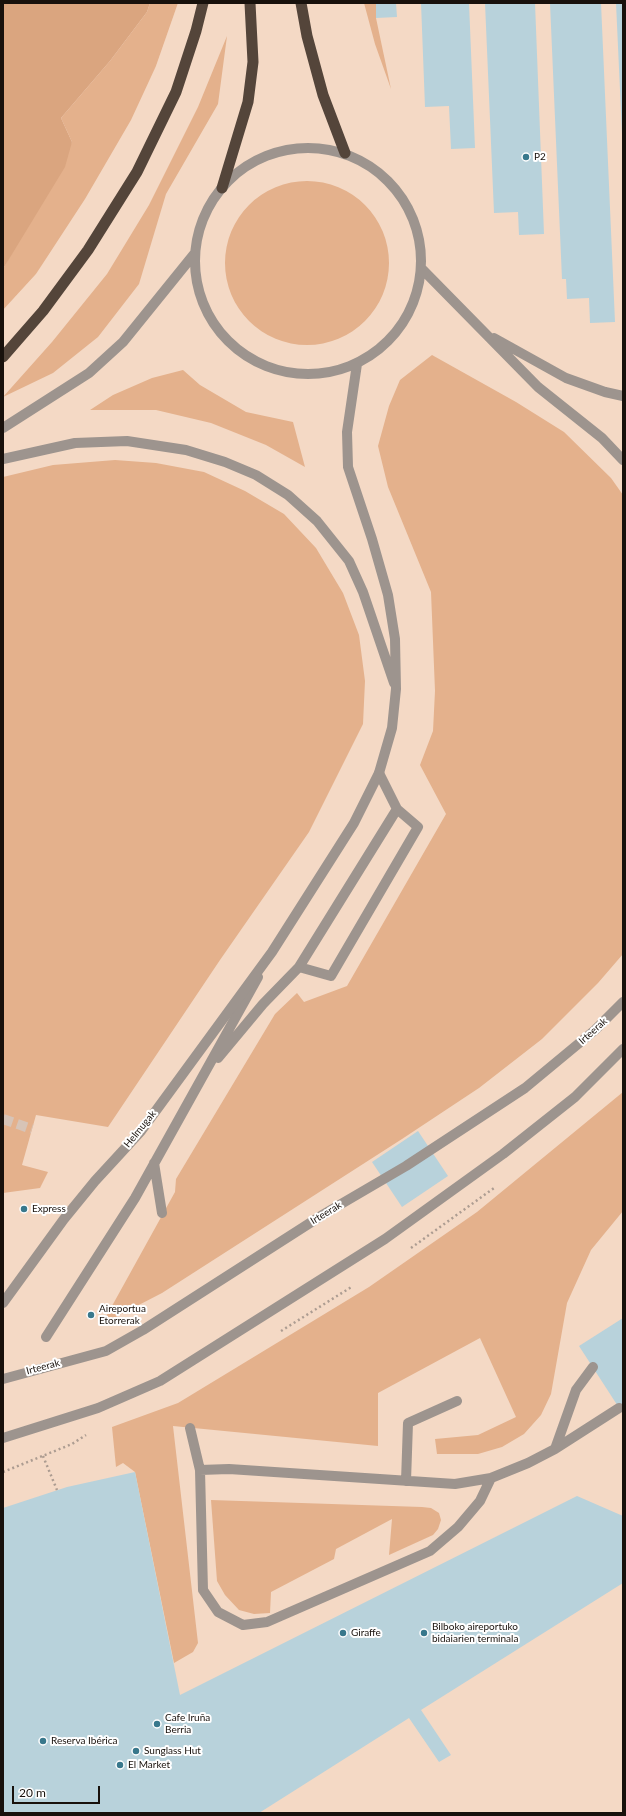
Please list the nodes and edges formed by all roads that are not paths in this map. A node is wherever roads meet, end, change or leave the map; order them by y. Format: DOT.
graph roads {
  1 [pos="203,3"];
  2 [pos="250,3"];
  3 [pos="300,3"];
  4 [pos="346,153"];
  5 [pos="222,188"];
  6 [pos="195,253"];
  7 [pos="422,269"];
  8 [pos="484,333"];
  9 [pos="3,357"];
  10 [pos="357,364"];
  11 [pos="623,396"];
  12 [pos="3,428"];
  13 [pos="3,459"];
  14 [pos="623,460"];
  15 [pos="396,688"];
  16 [pos="379,773"];
  17 [pos="397,809"];
  18 [pos="272,952"];
  19 [pos="300,967"];
  20 [pos="623,1002"];
  21 [pos="623,1049"];
  22 [pos="203,1076"];
  23 [pos="154,1163"];
  24 [pos="162,1213"];
  25 [pos="3,1303"];
  26 [pos="46,1337"];
  27 [pos="593,1367"];
  28 [pos="3,1379"];
  29 [pos="458,1401"];
  30 [pos="619,1408"];
  31 [pos="190,1428"];
  32 [pos="3,1438"];
  33 [pos="555,1449"];
  34 [pos="200,1470"];
  35 [pos="491,1478"];
  36 [pos="406,1481"];
  1 -- 9 [label="highway"];
  2 -- 5 [label="highway"];
  3 -- 4 [label="highway"];
  4 -- 5 [label="street"];
  4 -- 7 [label="street"];
  5 -- 6 [label="street"];
  6 -- 10 [label="street"];
  6 -- 12 [label="street"];
  7 -- 8 [label="street"];
  7 -- 10 [label="street"];
  8 -- 11 [label="street"];
  8 -- 14 [label="street"];
  10 -- 15 [label="street"];
  13 -- 15 [label="street"];
  15 -- 16 [label="street"];
  16 -- 17 [label="street"];
  16 -- 18 [label="street"];
  17 -- 19 [label="street"];
  17 -- 19 [label="street"];
  18 -- 22 [label="street"];
  18 -- 25 [label="street, Helmugak"];
  19 -- 22 [label="street"];
  20 -- 28 [label="street, Irteerak"];
  21 -- 32 [label="street"];
  22 -- 23 [label="street"];
  23 -- 24 [label="street"];
  23 -- 26 [label="street"];
  27 -- 33 [label="street"];
  29 -- 36 [label="street"];
  30 -- 33 [label="street"];
  31 -- 34 [label="street"];
  33 -- 35 [label="street"];
  34 -- 35 [label="street"];
  34 -- 36 [label="street"];
  35 -- 36 [label="street"];
}
